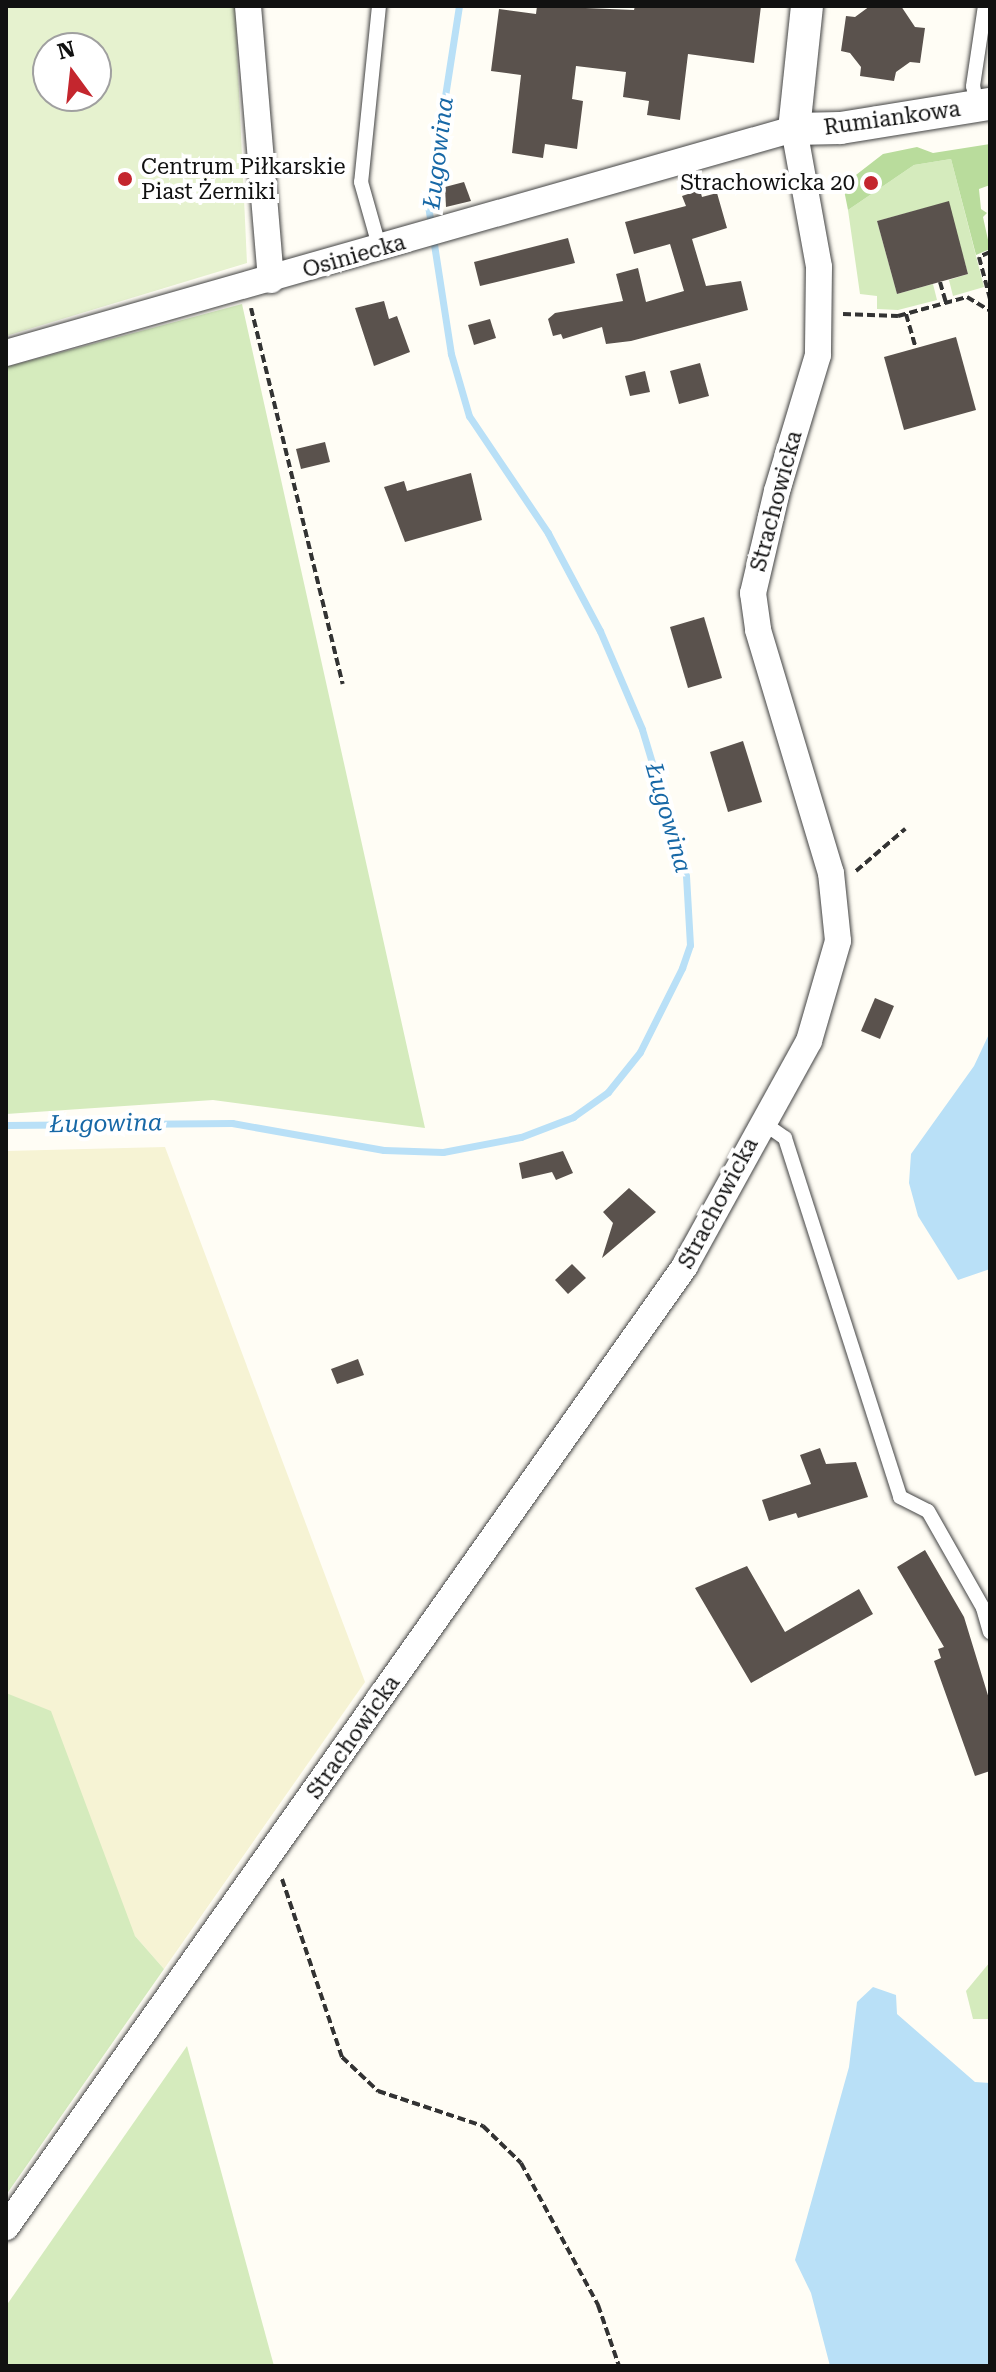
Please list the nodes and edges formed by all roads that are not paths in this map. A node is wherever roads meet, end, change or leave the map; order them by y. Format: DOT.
graph roads {
  1 [pos="248,6"];
  2 [pos="379,6"];
  3 [pos="807,6"];
  4 [pos="985,6"];
  5 [pos="983,105"];
  6 [pos="794,129"];
  7 [pos="380,249"];
  8 [pos="260,283"];
  9 [pos="6,353"];
  10 [pos="762,1122"];
  11 [pos="990,1632"];
  12 [pos="6,2227"];
  1 -- 8 [label="street"];
  2 -- 7 [label="lane"];
  3 -- 6 [label="street, Strachowicka"];
  4 -- 5 [label="lane"];
  5 -- 6 [label="street, Rumiankowa"];
  6 -- 7 [label="street, Osiniecka"];
  6 -- 10 [label="street, Strachowicka"];
  7 -- 8 [label="street, Osiniecka"];
  8 -- 9 [label="street, Osiniecka"];
  10 -- 11 [label="lane"];
  10 -- 12 [label="street, Strachowicka"];
}
